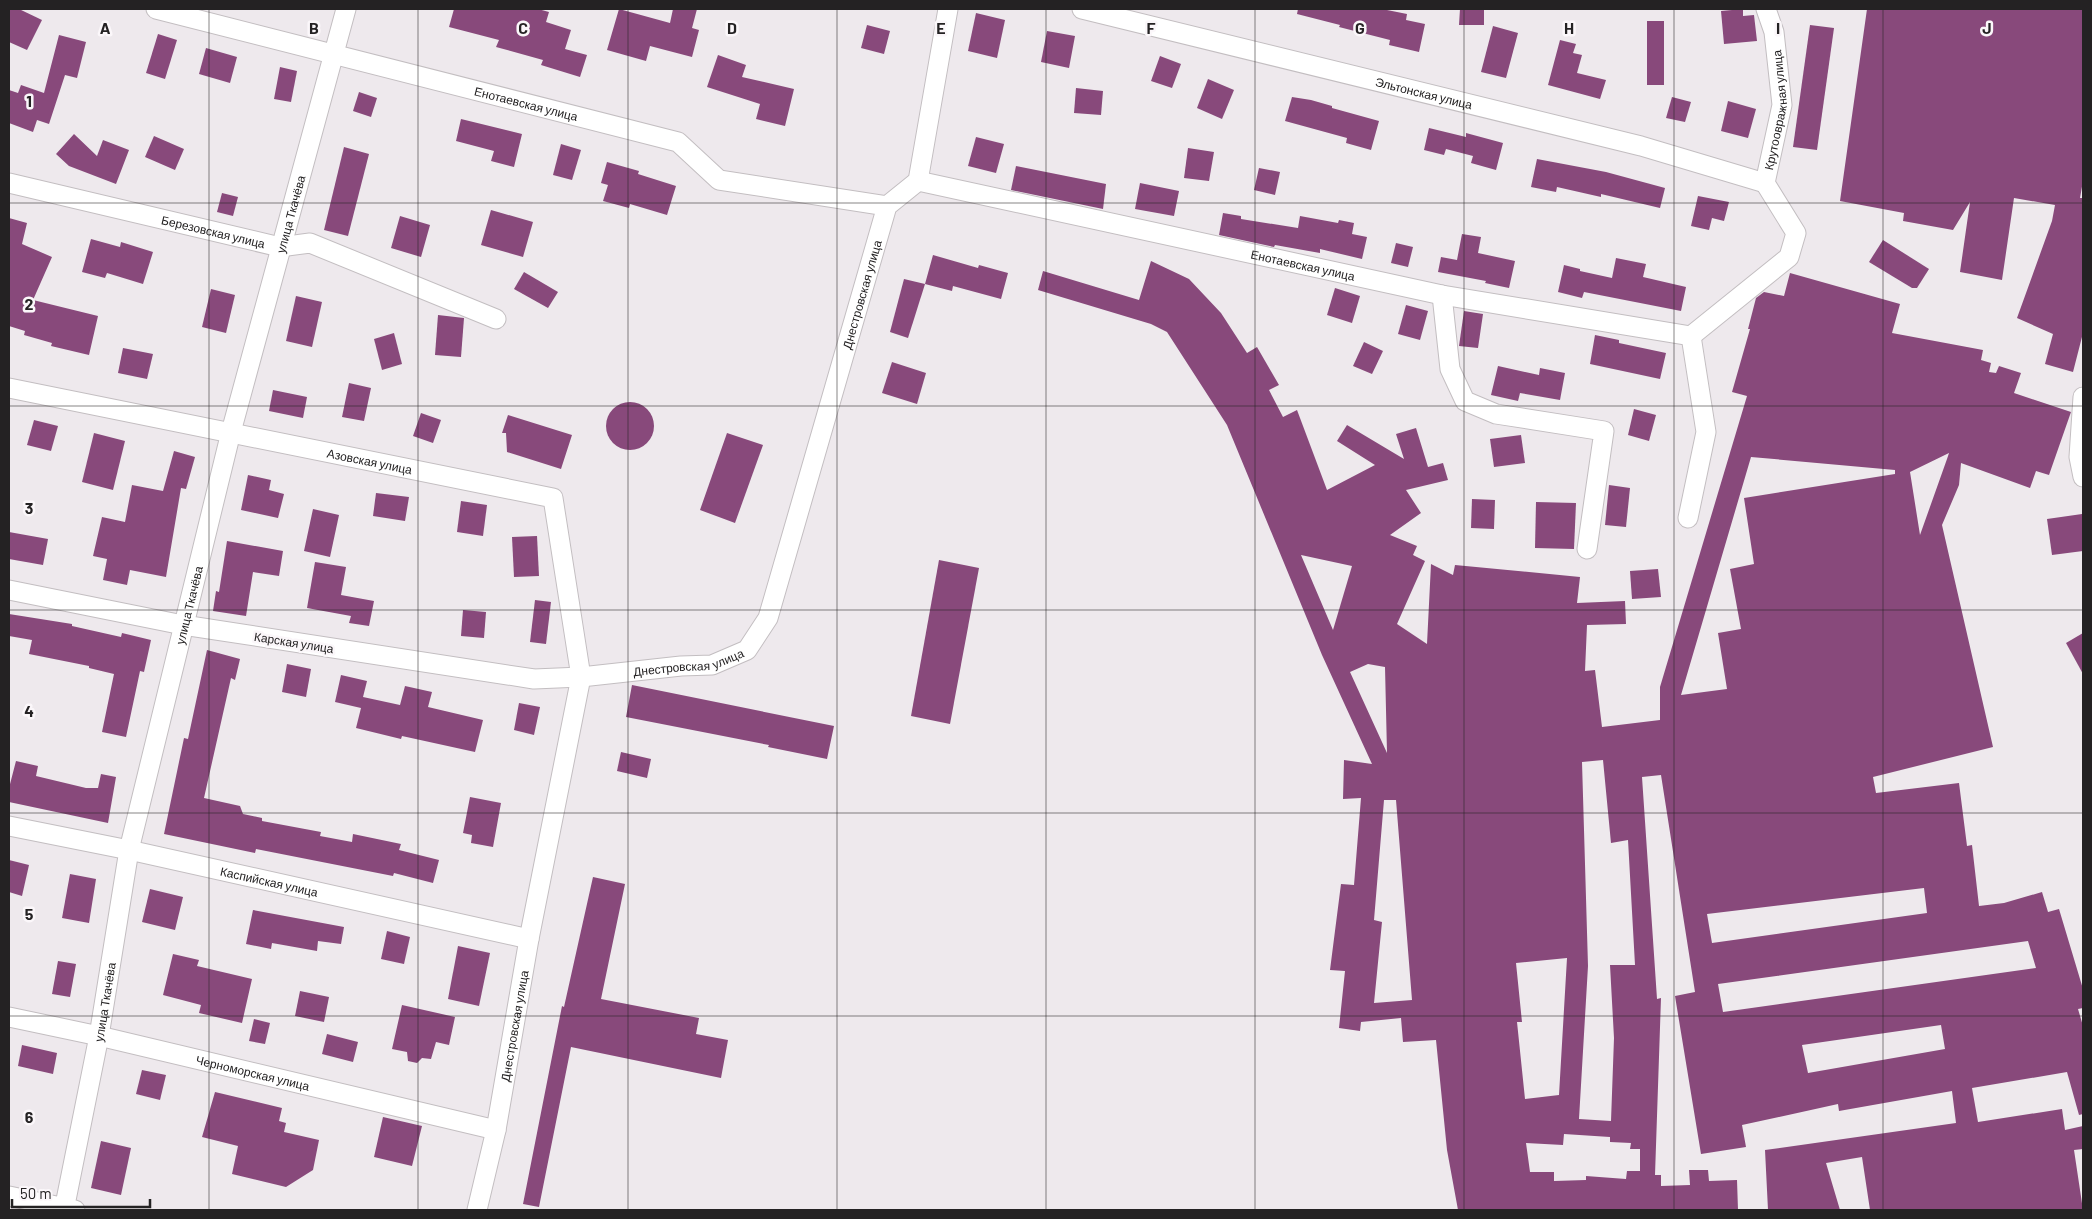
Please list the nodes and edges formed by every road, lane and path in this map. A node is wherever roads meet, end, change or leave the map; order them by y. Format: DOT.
graph roads {
  1 [pos="156,9"];
  2 [pos="346,9"];
  3 [pos="948,9"];
  4 [pos="1082,9"];
  5 [pos="1766,9"];
  6 [pos="332,54"];
  7 [pos="918,181"];
  8 [pos="9,183"];
  9 [pos="1764,183"];
  10 [pos="887,206"];
  11 [pos="280,247"];
  12 [pos="1442,295"];
  13 [pos="496,320"];
  14 [pos="1691,336"];
  15 [pos="9,388"];
  16 [pos="2083,396"];
  17 [pos="231,432"];
  18 [pos="2083,477"];
  19 [pos="1688,518"];
  20 [pos="1587,549"];
  21 [pos="9,590"];
  22 [pos="182,625"];
  23 [pos="581,677"];
  24 [pos="9,826"];
  25 [pos="129,850"];
  26 [pos="529,939"];
  27 [pos="9,1017"];
  28 [pos="99,1036"];
  29 [pos="496,1130"];
  30 [pos="9,1196"];
  31 [pos="68,1209"];
  32 [pos="478,1210"];
  1 -- 6 [label="street, Енотаевская улица"];
  2 -- 6 [label="street, улица Ткачёва"];
  3 -- 7 [label="street"];
  4 -- 9 [label="street, Эльтонская улица"];
  5 -- 9 [label="street, Крутоовражная улица"];
  6 -- 10 [label="street, Енотаевская улица"];
  6 -- 11 [label="street, улица Ткачёва"];
  7 -- 10 [label="street"];
  7 -- 12 [label="street, Енотаевская улица"];
  8 -- 11 [label="street, Березовская улица"];
  9 -- 14 [label="street, Крутоовражная улица"];
  10 -- 23 [label="street, Днестровская улица"];
  11 -- 13 [label="street, Березовская улица"];
  11 -- 17 [label="street, улица Ткачёва"];
  12 -- 14 [label="street, Енотаевская улица"];
  12 -- 20 [label="street"];
  14 -- 19 [label="street"];
  15 -- 17 [label="street, Азовская улица"];
  16 -- 18 [label="street"];
  17 -- 22 [label="street, улица Ткачёва"];
  17 -- 23 [label="street, Азовская улица"];
  21 -- 22 [label="street, Карская улица"];
  22 -- 23 [label="street, Карская улица"];
  22 -- 25 [label="street, улица Ткачёва"];
  23 -- 26 [label="street, Днестровская улица"];
  24 -- 25 [label="street, Каспийская улица"];
  25 -- 26 [label="street, Каспийская улица"];
  25 -- 28 [label="street, улица Ткачёва"];
  26 -- 29 [label="street, Днестровская улица"];
  27 -- 28 [label="street, Черноморская улица"];
  28 -- 29 [label="street, Черноморская улица"];
  28 -- 31 [label="street, улица Ткачёва"];
  29 -- 32 [label="street, Днестровская улица"];
  30 -- 31 [label="street"];
}
